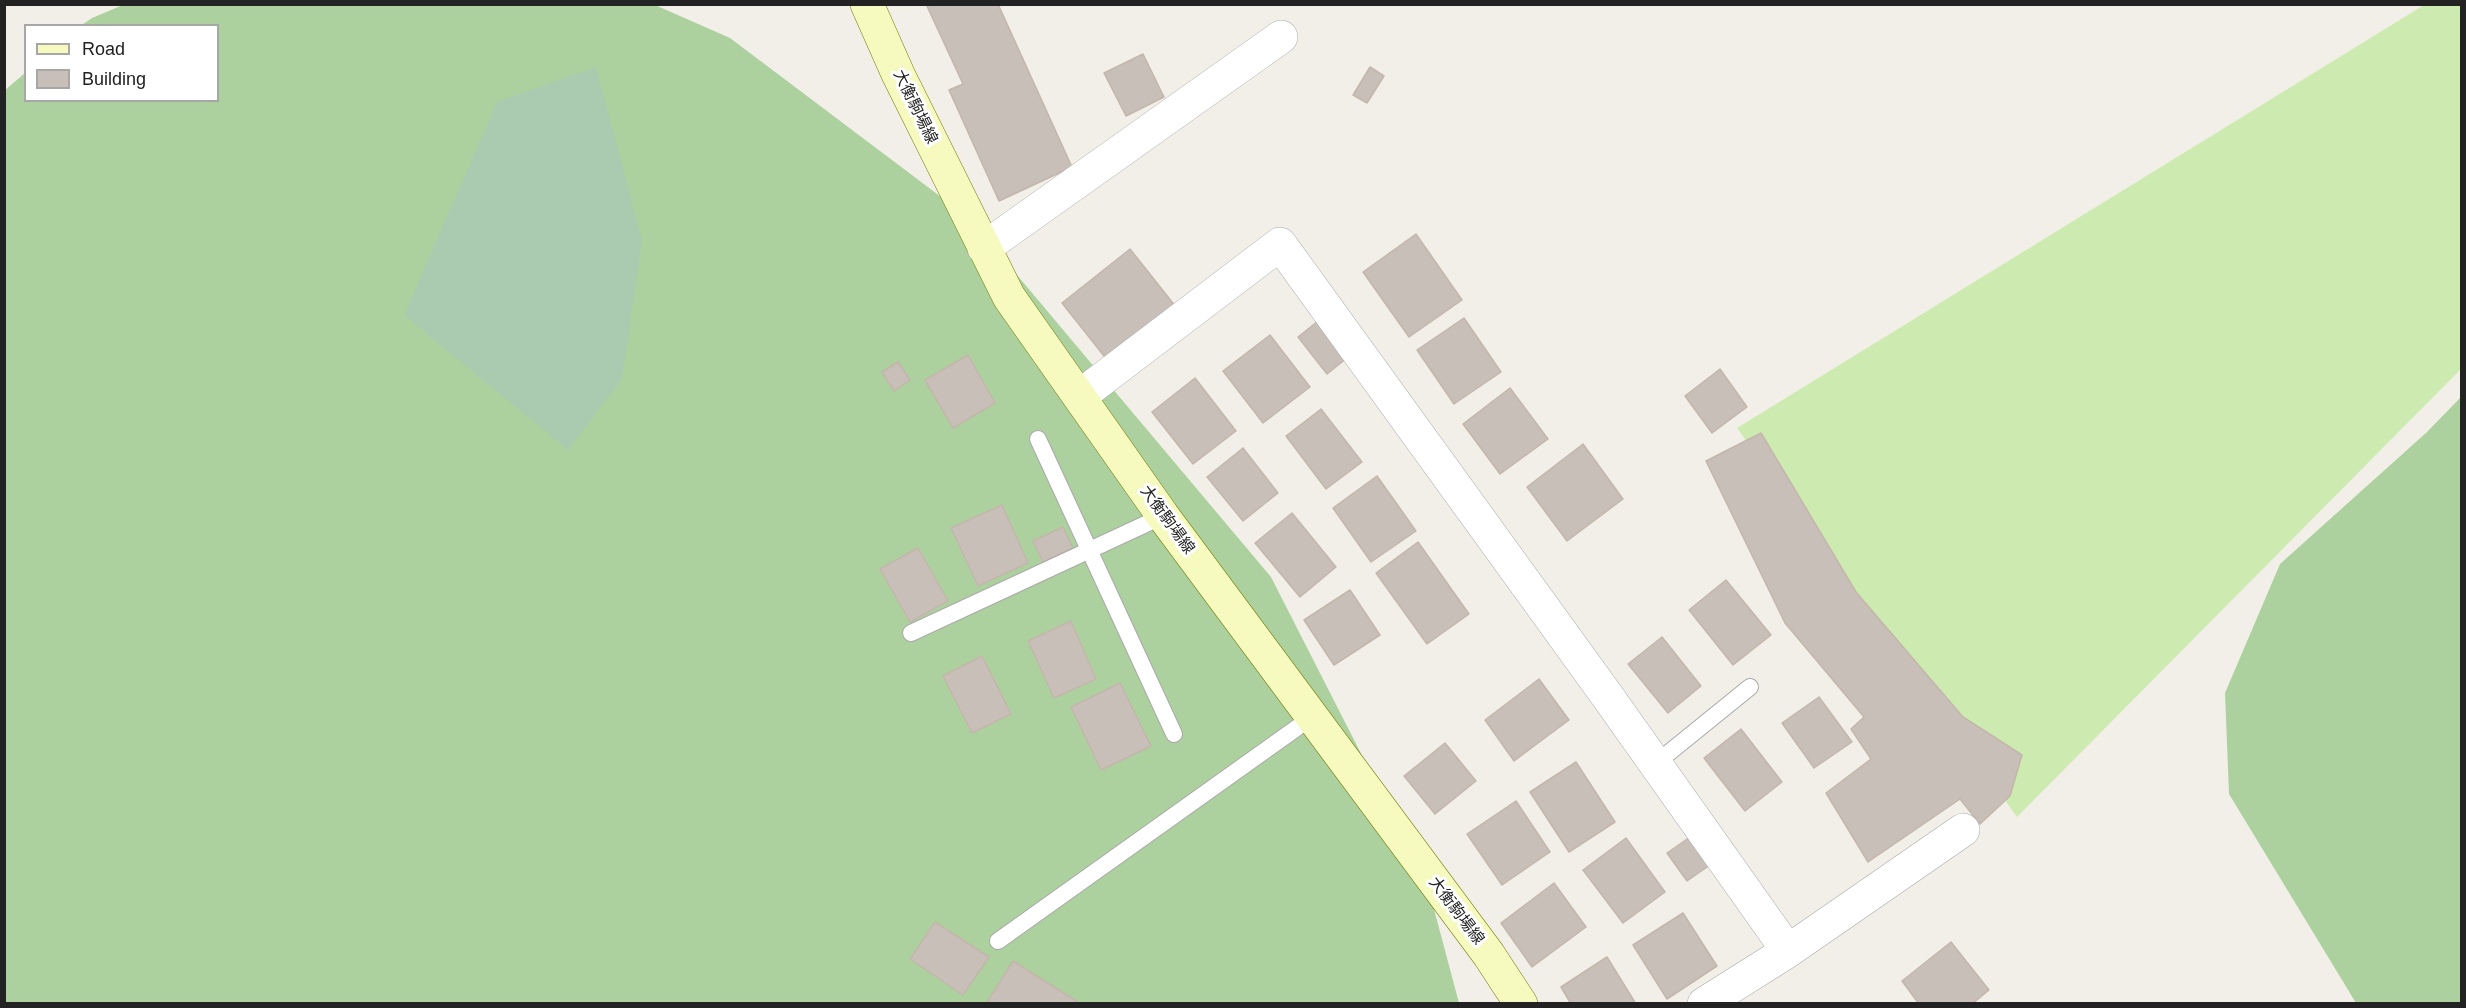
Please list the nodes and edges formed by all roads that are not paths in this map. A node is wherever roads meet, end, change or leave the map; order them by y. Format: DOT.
graph roads {
  1 [pos="867,4"];
  2 [pos="1281,37"];
  3 [pos="984,248"];
  4 [pos="1080,396"];
  5 [pos="1038,439"];
  6 [pos="1163,516"];
  7 [pos="1091,549"];
  8 [pos="911,633"];
  9 [pos="1750,687"];
  10 [pos="1312,717"];
  11 [pos="1173,734"];
  12 [pos="1655,764"];
  13 [pos="1963,830"];
  14 [pos="998,941"];
  15 [pos="1788,951"];
  16 [pos="1521,1004"];
  17 [pos="1704,1004"];
  1 -- 3 [label="main road, 大衡駒場線"];
  2 -- 3 [label="street"];
  3 -- 4 [label="main road, 大衡駒場線"];
  4 -- 6 [label="main road, 大衡駒場線"];
  4 -- 12 [label="street"];
  5 -- 7 [label="lane"];
  6 -- 7 [label="lane"];
  6 -- 10 [label="main road, 大衡駒場線"];
  7 -- 8 [label="lane"];
  7 -- 11 [label="lane"];
  9 -- 12 [label="lane"];
  10 -- 14 [label="lane"];
  10 -- 16 [label="main road, 大衡駒場線"];
  12 -- 15 [label="street"];
  13 -- 15 [label="street"];
  15 -- 17 [label="street"];
}
